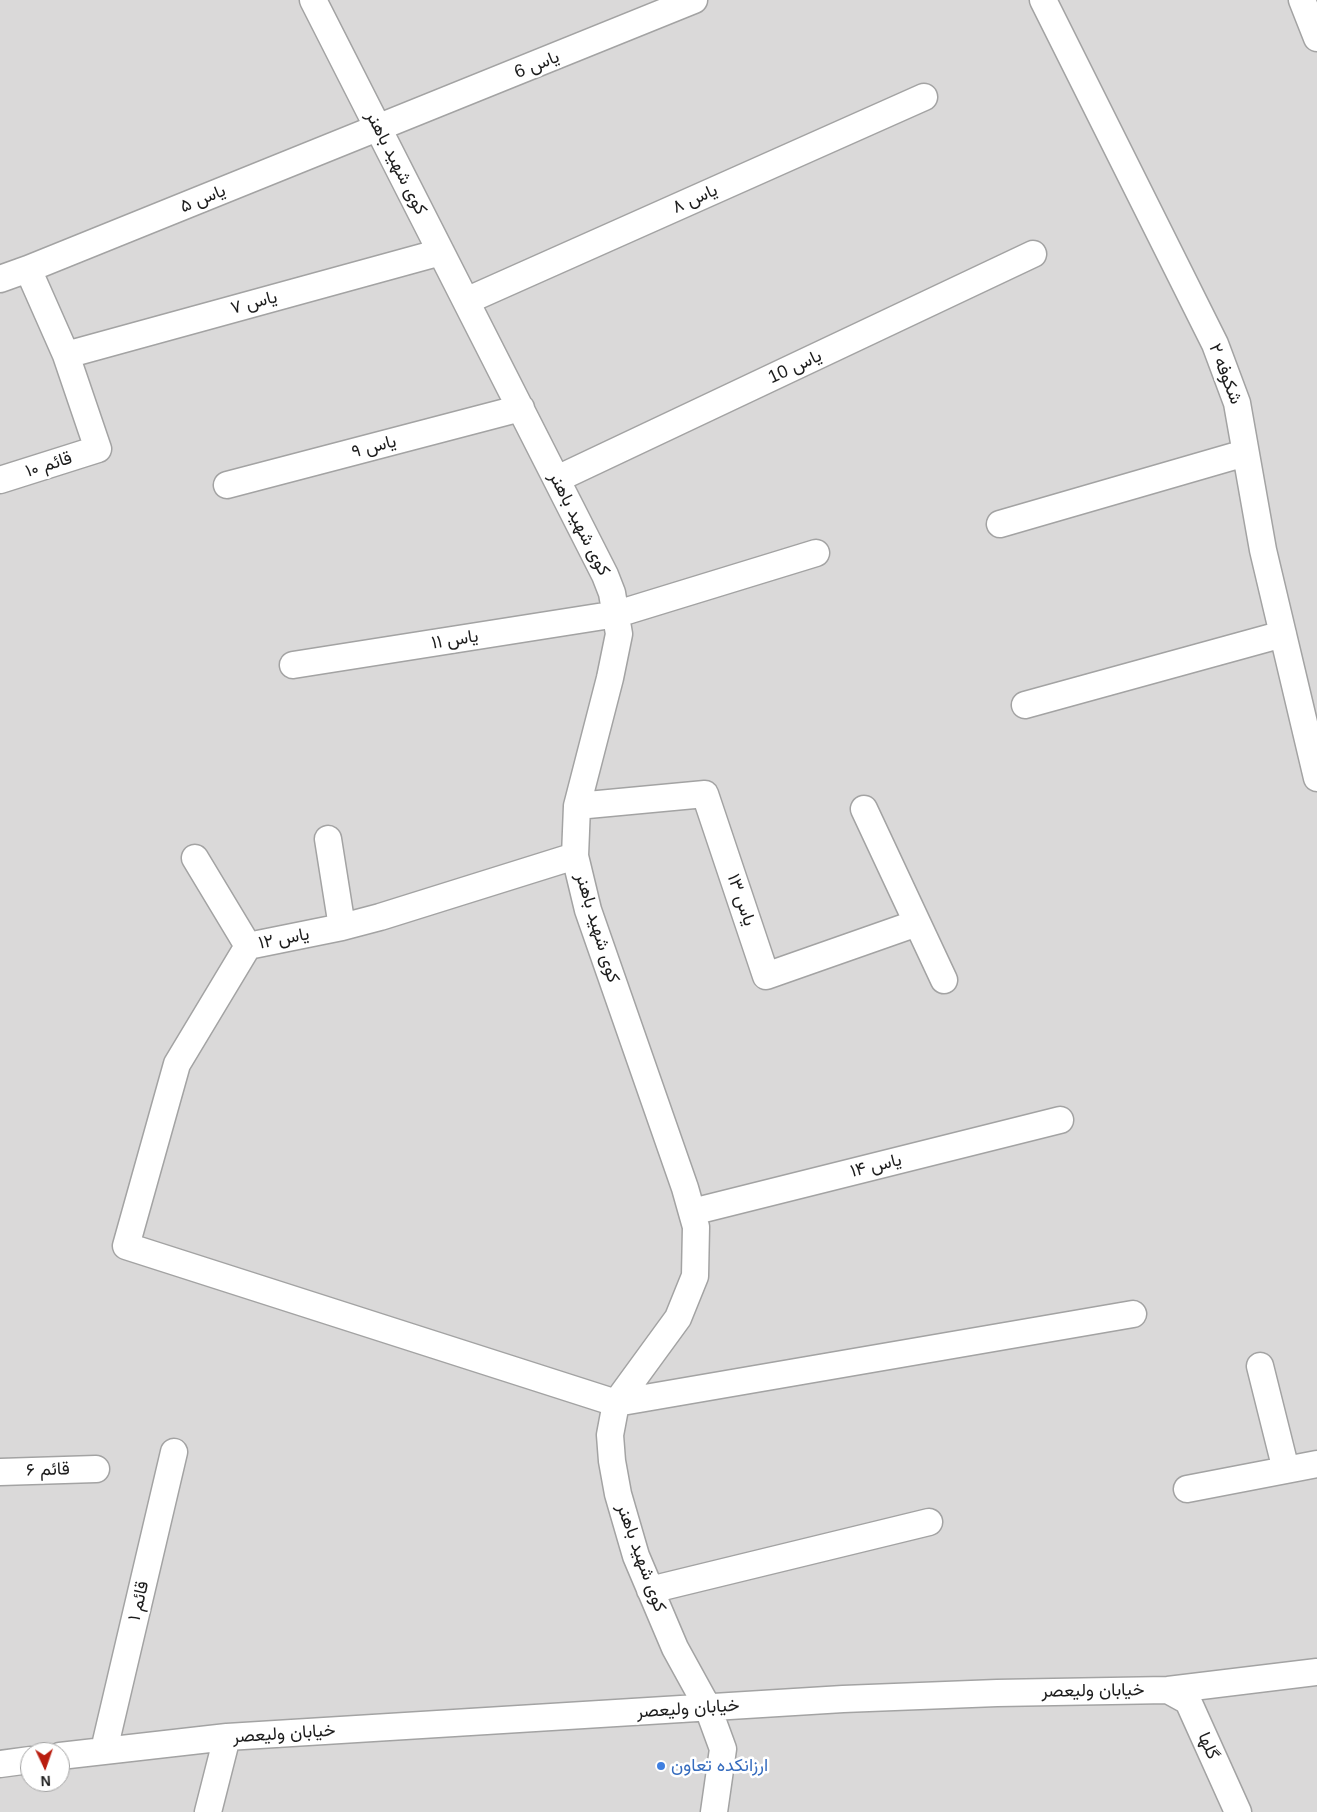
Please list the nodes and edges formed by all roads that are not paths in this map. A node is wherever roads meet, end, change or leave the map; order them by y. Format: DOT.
graph roads {
  1 [pos="313,0"];
  2 [pos="694,0"];
  3 [pos="1043,0"];
  4 [pos="1302,0"];
  5 [pos="1317,38"];
  6 [pos="924,97"];
  7 [pos="379,129"];
  8 [pos="441,252"];
  9 [pos="1032,254"];
  10 [pos="28,269"];
  11 [pos="0,279"];
  12 [pos="466,301"];
  13 [pos="66,355"];
  14 [pos="521,408"];
  15 [pos="1245,453"];
  16 [pos="557,479"];
  17 [pos="0,480"];
  18 [pos="227,485"];
  19 [pos="1000,524"];
  20 [pos="816,553"];
  21 [pos="617,614"];
  22 [pos="1283,634"];
  23 [pos="292,665"];
  24 [pos="1025,705"];
  25 [pos="1317,778"];
  26 [pos="577,806"];
  27 [pos="864,809"];
  28 [pos="328,839"];
  29 [pos="575,856"];
  30 [pos="195,858"];
  31 [pos="917,923"];
  32 [pos="342,928"];
  33 [pos="248,946"];
  34 [pos="944,980"];
  35 [pos="1060,1120"];
  36 [pos="692,1212"];
  37 [pos="1133,1314"];
  38 [pos="1260,1366"];
  39 [pos="616,1403"];
  40 [pos="174,1452"];
  41 [pos="1317,1464"];
  42 [pos="96,1469"];
  43 [pos="1286,1470"];
  44 [pos="0,1472"];
  45 [pos="1187,1489"];
  46 [pos="928,1522"];
  47 [pos="650,1590"];
  48 [pos="1317,1672"];
  49 [pos="1168,1690"];
  50 [pos="708,1708"];
  51 [pos="227,1737"];
  52 [pos="104,1750"];
  53 [pos="70,1755"];
  54 [pos="20,1761"];
  55 [pos="0,1764"];
  56 [pos="208,1812"];
  57 [pos="714,1812"];
  58 [pos="1238,1812"];
  1 -- 7 [label="street, کوی شهید باهنر"];
  2 -- 7 [label="street, یاس 6"];
  3 -- 15 [label="street, شکوفه ۲"];
  4 -- 5 [label="street"];
  6 -- 12 [label="street, یاس ۸"];
  7 -- 8 [label="street, کوی شهید باهنر"];
  7 -- 10 [label="street, یاس ۵"];
  8 -- 12 [label="street, کوی شهید باهنر"];
  8 -- 13 [label="street, یاس ۷"];
  9 -- 16 [label="street, یاس 10"];
  10 -- 11 [label="street, یاس ۵"];
  10 -- 13 [label="street"];
  12 -- 14 [label="street, کوی شهید باهنر"];
  13 -- 17 [label="street, قائم ۱۰"];
  14 -- 16 [label="street, کوی شهید باهنر"];
  14 -- 18 [label="street, یاس ۹"];
  15 -- 19 [label="street"];
  15 -- 22 [label="street, شکوفه ۲"];
  16 -- 21 [label="street, کوی شهید باهنر"];
  20 -- 21 [label="street, یاس ۱۱"];
  21 -- 23 [label="street, یاس ۱۱"];
  21 -- 26 [label="street, کوی شهید باهنر"];
  22 -- 24 [label="street"];
  22 -- 25 [label="street, شکوفه ۲"];
  26 -- 29 [label="street, کوی شهید باهنر"];
  26 -- 31 [label="street, یاس ۱۳"];
  27 -- 31 [label="street"];
  28 -- 32 [label="street"];
  29 -- 32 [label="street, یاس ۱۲"];
  29 -- 36 [label="street, کوی شهید باهنر"];
  30 -- 33 [label="street"];
  31 -- 34 [label="street"];
  32 -- 33 [label="street, یاس ۱۲"];
  33 -- 39 [label="street, یاس ۱۲"];
  35 -- 36 [label="street, یاس ۱۴"];
  36 -- 39 [label="street, کوی شهید باهنر"];
  37 -- 39 [label="street"];
  38 -- 43 [label="street"];
  39 -- 47 [label="street, کوی شهید باهنر"];
  40 -- 52 [label="street, قائم ۱"];
  41 -- 43 [label="street"];
  42 -- 44 [label="street, قائم ۶"];
  43 -- 45 [label="street"];
  46 -- 47 [label="street"];
  47 -- 50 [label="street, کوی شهید باهنر"];
  48 -- 49 [label="street, خیابان ولیعصر"];
  49 -- 50 [label="street, خیابان ولیعصر"];
  49 -- 58 [label="street, گلها"];
  50 -- 51 [label="street, خیابان ولیعصر"];
  50 -- 57 [label="street, کوی شهید باهنر"];
  51 -- 52 [label="street, خیابان ولیعصر"];
  51 -- 56 [label="street"];
  52 -- 53 [label="street, خیابان ولیعصر"];
  54 -- 55 [label="street"];
}
